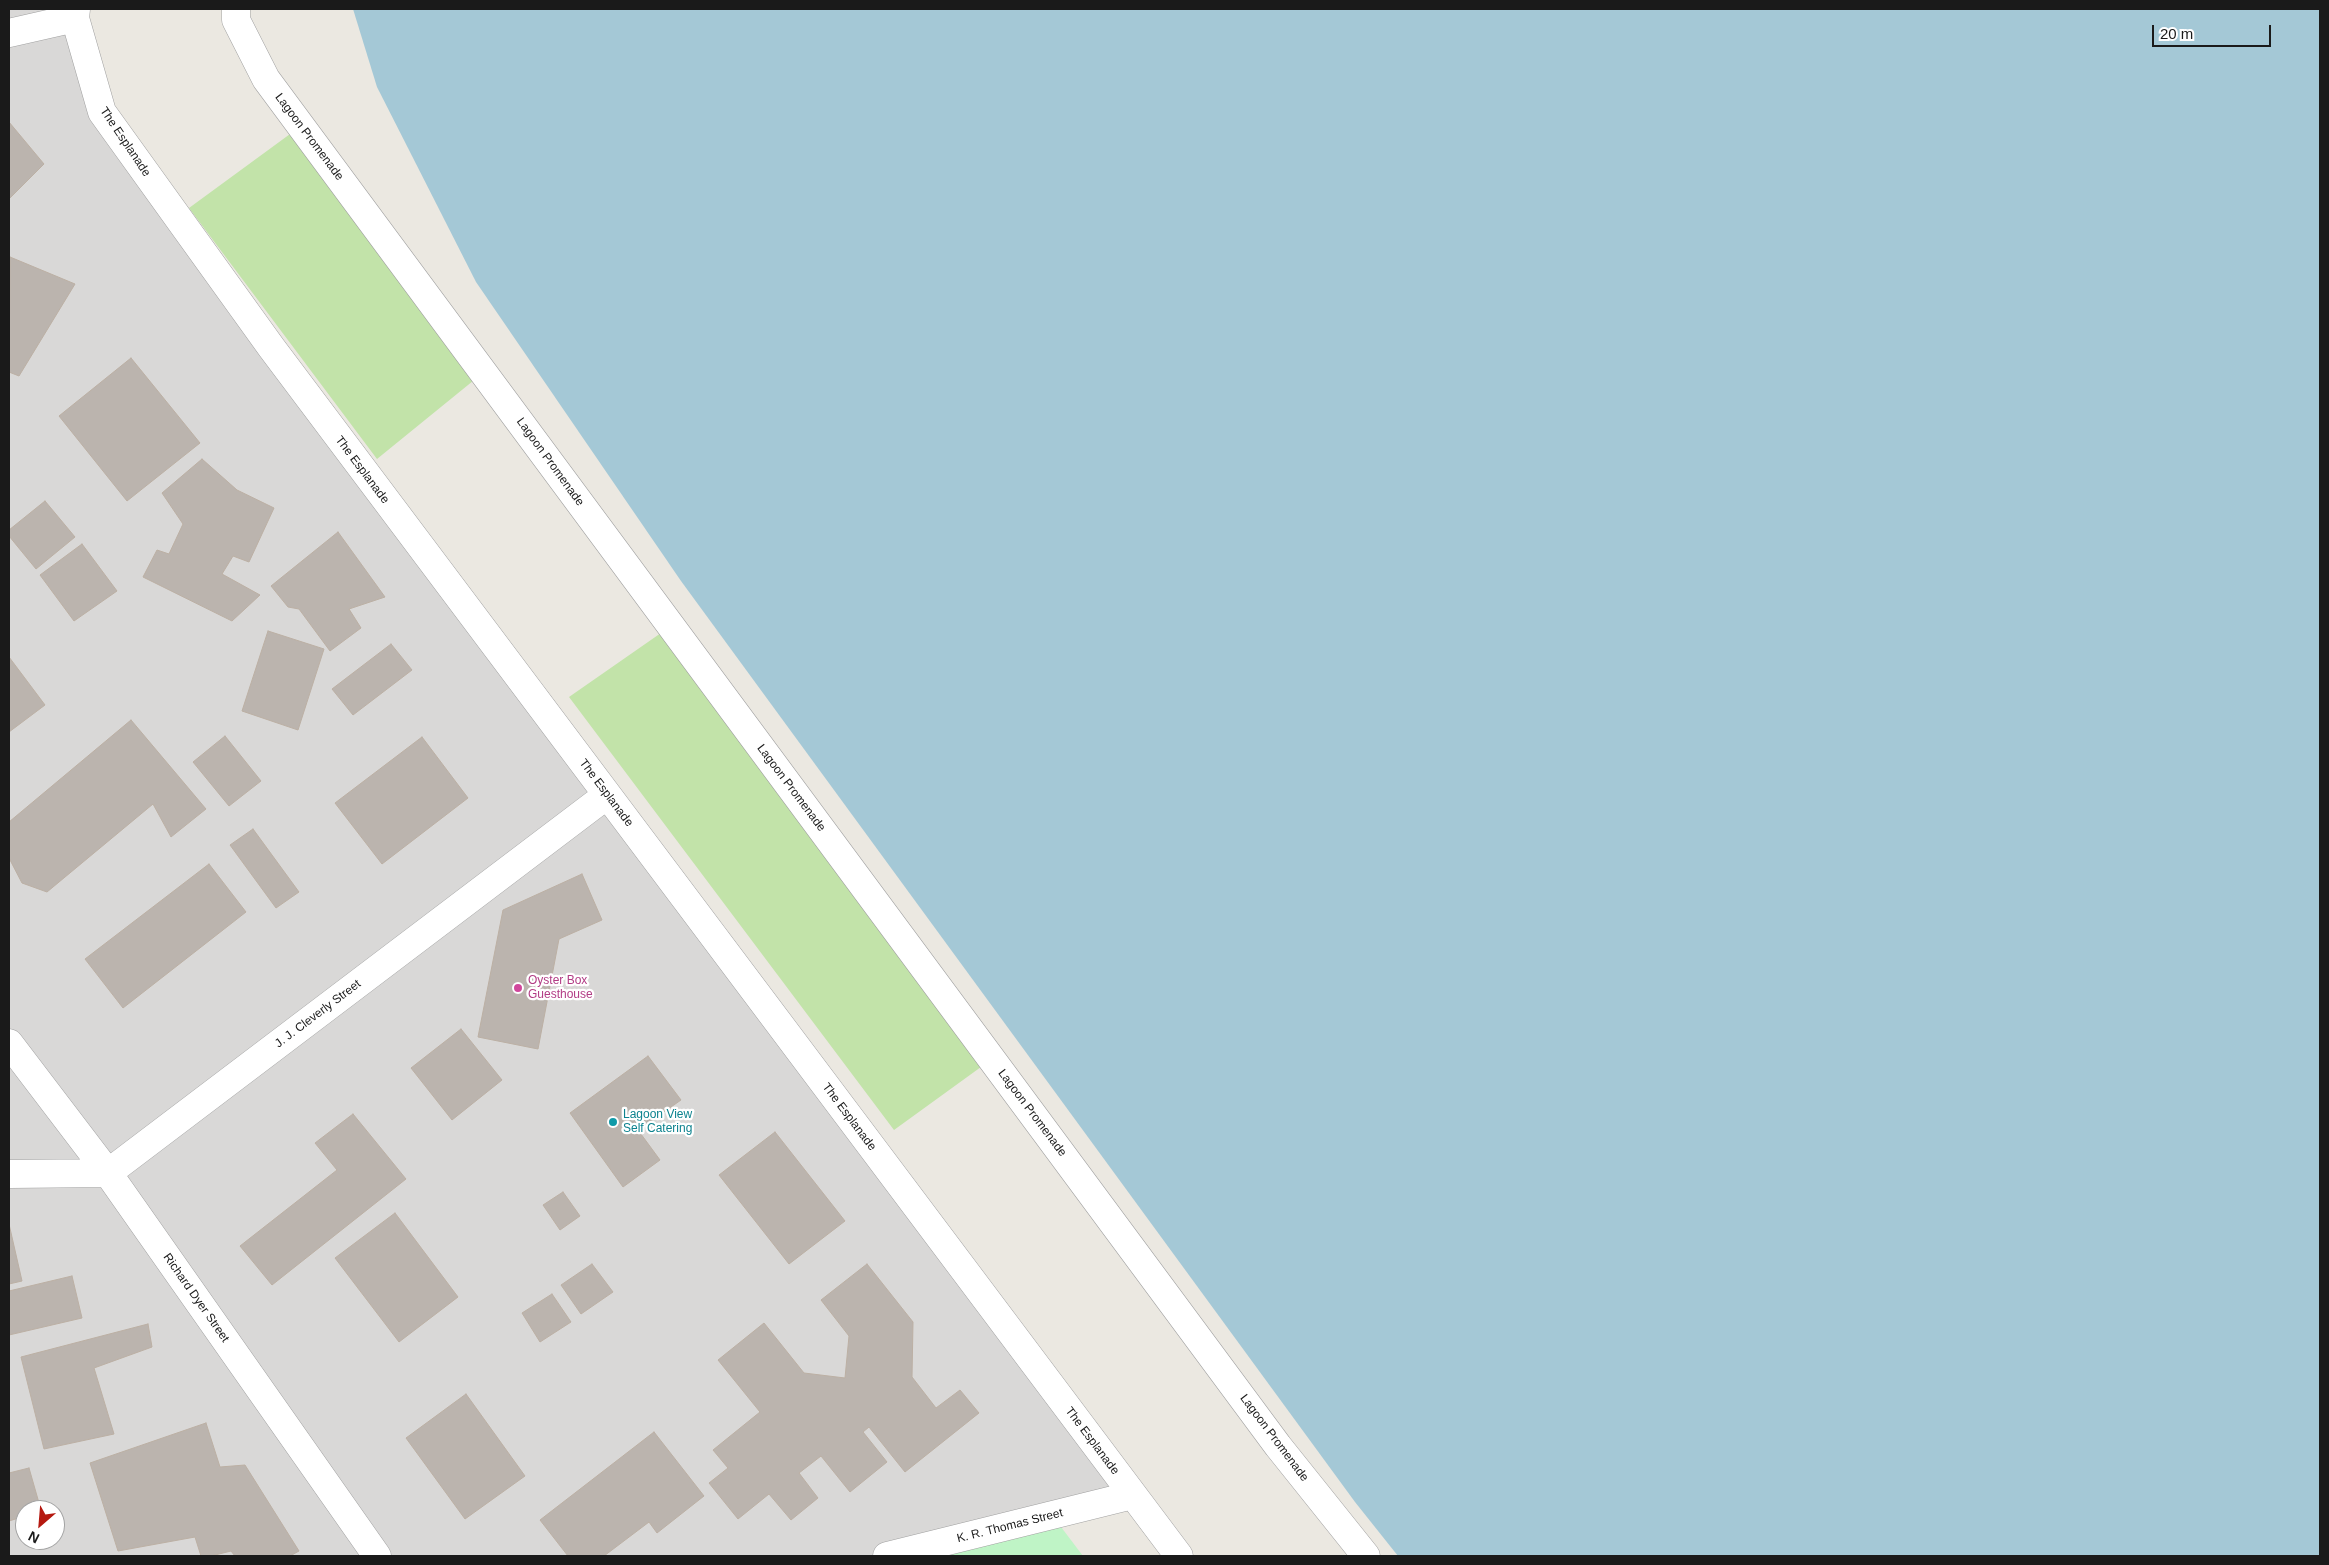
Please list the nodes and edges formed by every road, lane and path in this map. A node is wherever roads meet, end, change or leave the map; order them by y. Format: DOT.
graph roads {
  1 [pos="236,9"];
  2 [pos="76,13"];
  3 [pos="9,33"];
  4 [pos="607,795"];
  5 [pos="9,1043"];
  6 [pos="108,1173"];
  7 [pos="9,1174"];
  8 [pos="1133,1495"];
  9 [pos="377,1556"];
  10 [pos="887,1556"];
  11 [pos="1179,1556"];
  12 [pos="1366,1556"];
  1 -- 12 [label="street, Lagoon Promenade"];
  2 -- 3 [label="street"];
  2 -- 4 [label="street, The Esplanade"];
  4 -- 6 [label="street, J. J. Cleverly Street"];
  4 -- 8 [label="street, The Esplanade"];
  5 -- 6 [label="street, Richard Dyer Street"];
  6 -- 7 [label="street"];
  6 -- 9 [label="street, Richard Dyer Street"];
  8 -- 10 [label="street, K. R. Thomas Street"];
  8 -- 11 [label="street, The Esplanade"];
}
